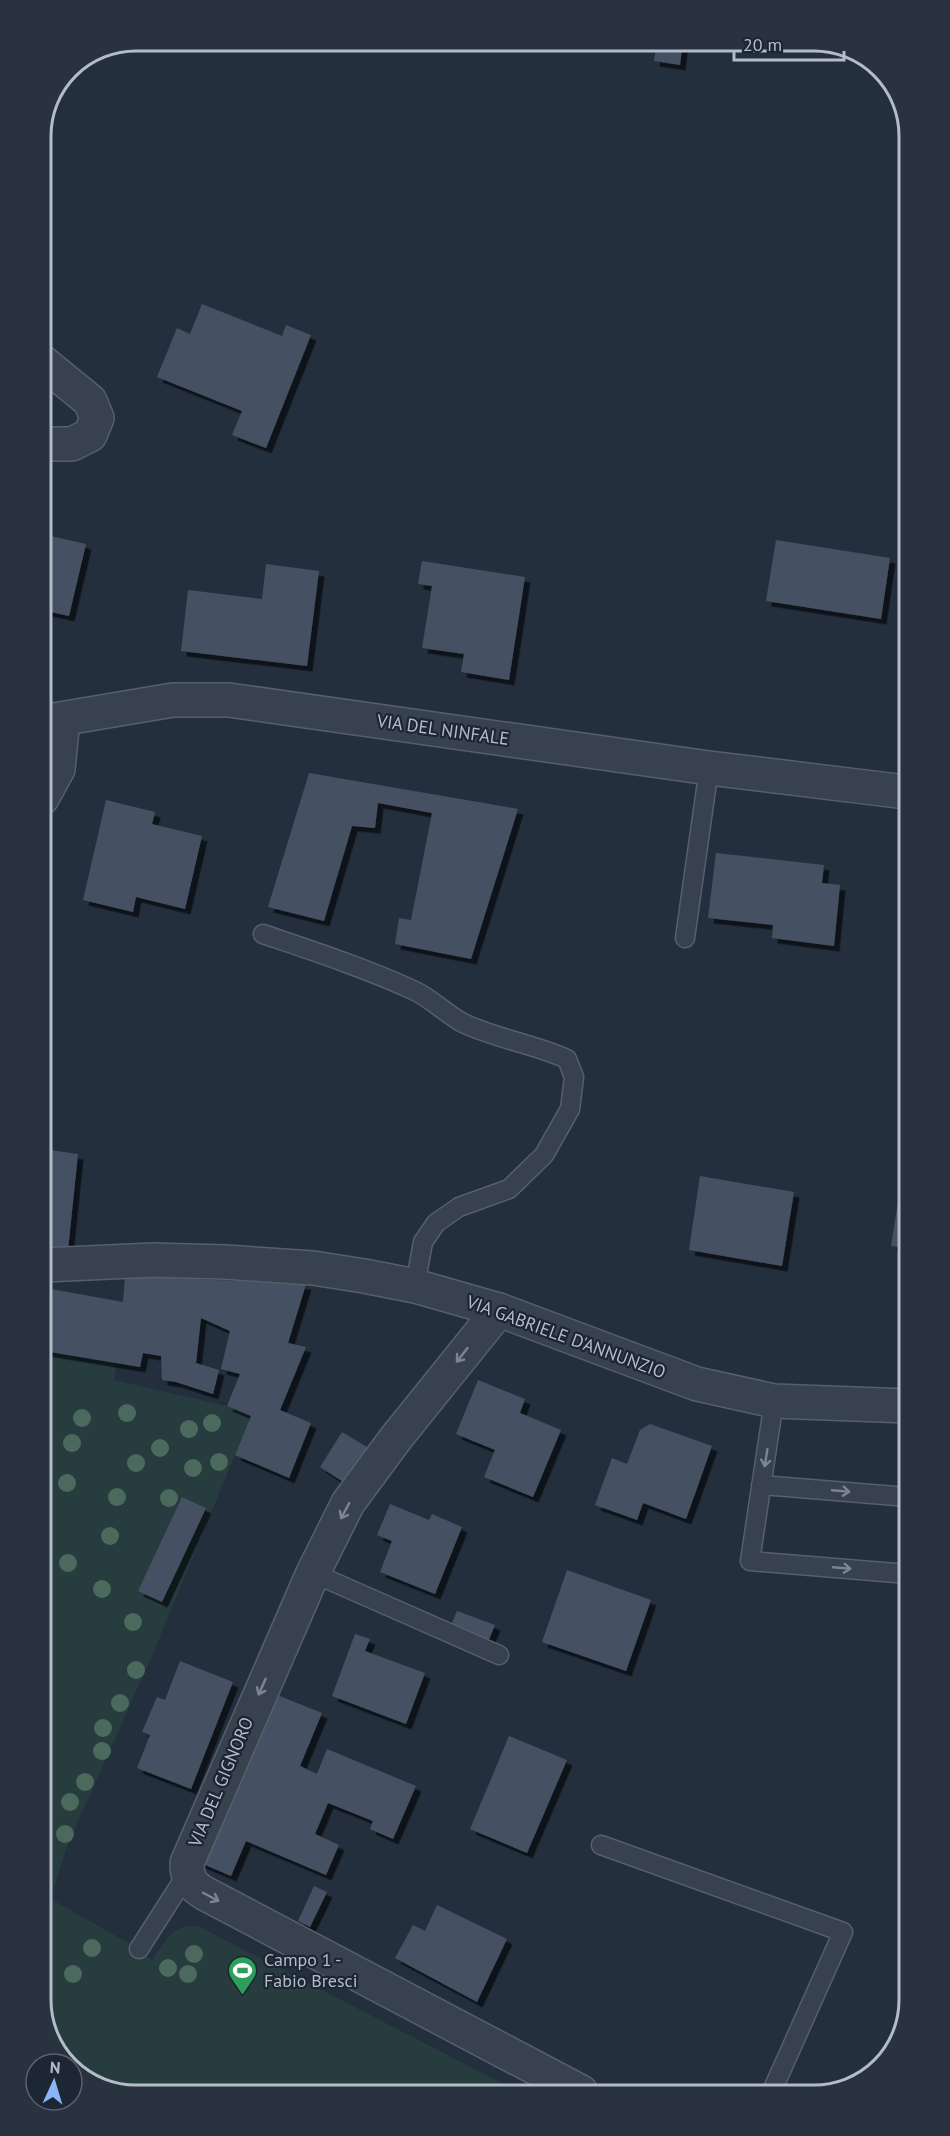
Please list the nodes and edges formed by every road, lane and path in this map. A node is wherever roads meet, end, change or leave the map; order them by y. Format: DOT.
graph roads {
  1 [pos="51,369"];
  2 [pos="51,444"];
  3 [pos="52,721"];
  4 [pos="709,768"];
  5 [pos="51,782"];
  6 [pos="899,791"];
  7 [pos="263,934"];
  8 [pos="685,938"];
  9 [pos="51,1265"];
  10 [pos="415,1286"];
  11 [pos="499,1310"];
  12 [pos="774,1401"];
  13 [pos="899,1406"];
  14 [pos="762,1485"];
  15 [pos="899,1496"];
  16 [pos="313,1573"];
  17 [pos="899,1573"];
  18 [pos="499,1655"];
  19 [pos="601,1845"];
  20 [pos="187,1874"];
  21 [pos="139,1949"];
  22 [pos="568,2085"];
  23 [pos="775,2085"];
  1 -- 2 [label="street"];
  3 -- 4 [label="street, VIA DEL NINFALE"];
  3 -- 5 [label="street, VIA DEL NINFALE"];
  4 -- 6 [label="street, VIA DEL NINFALE"];
  4 -- 8 [label="lane"];
  7 -- 10 [label="lane"];
  9 -- 10 [label="street, VIA GABRIELE D'ANNUNZIO"];
  10 -- 11 [label="street, VIA GABRIELE D'ANNUNZIO"];
  11 -- 12 [label="street, VIA GABRIELE D'ANNUNZIO"];
  11 -- 16 [label="street, VIA DEL GIGNORO, one-way"];
  12 -- 13 [label="street, VIA GABRIELE D'ANNUNZIO"];
  12 -- 14 [label="lane, one-way"];
  14 -- 15 [label="lane, one-way"];
  14 -- 17 [label="lane, one-way"];
  16 -- 18 [label="lane"];
  16 -- 20 [label="street, VIA DEL GIGNORO, one-way"];
  19 -- 23 [label="lane"];
  20 -- 21 [label="lane"];
  20 -- 22 [label="street, one-way"];
}
